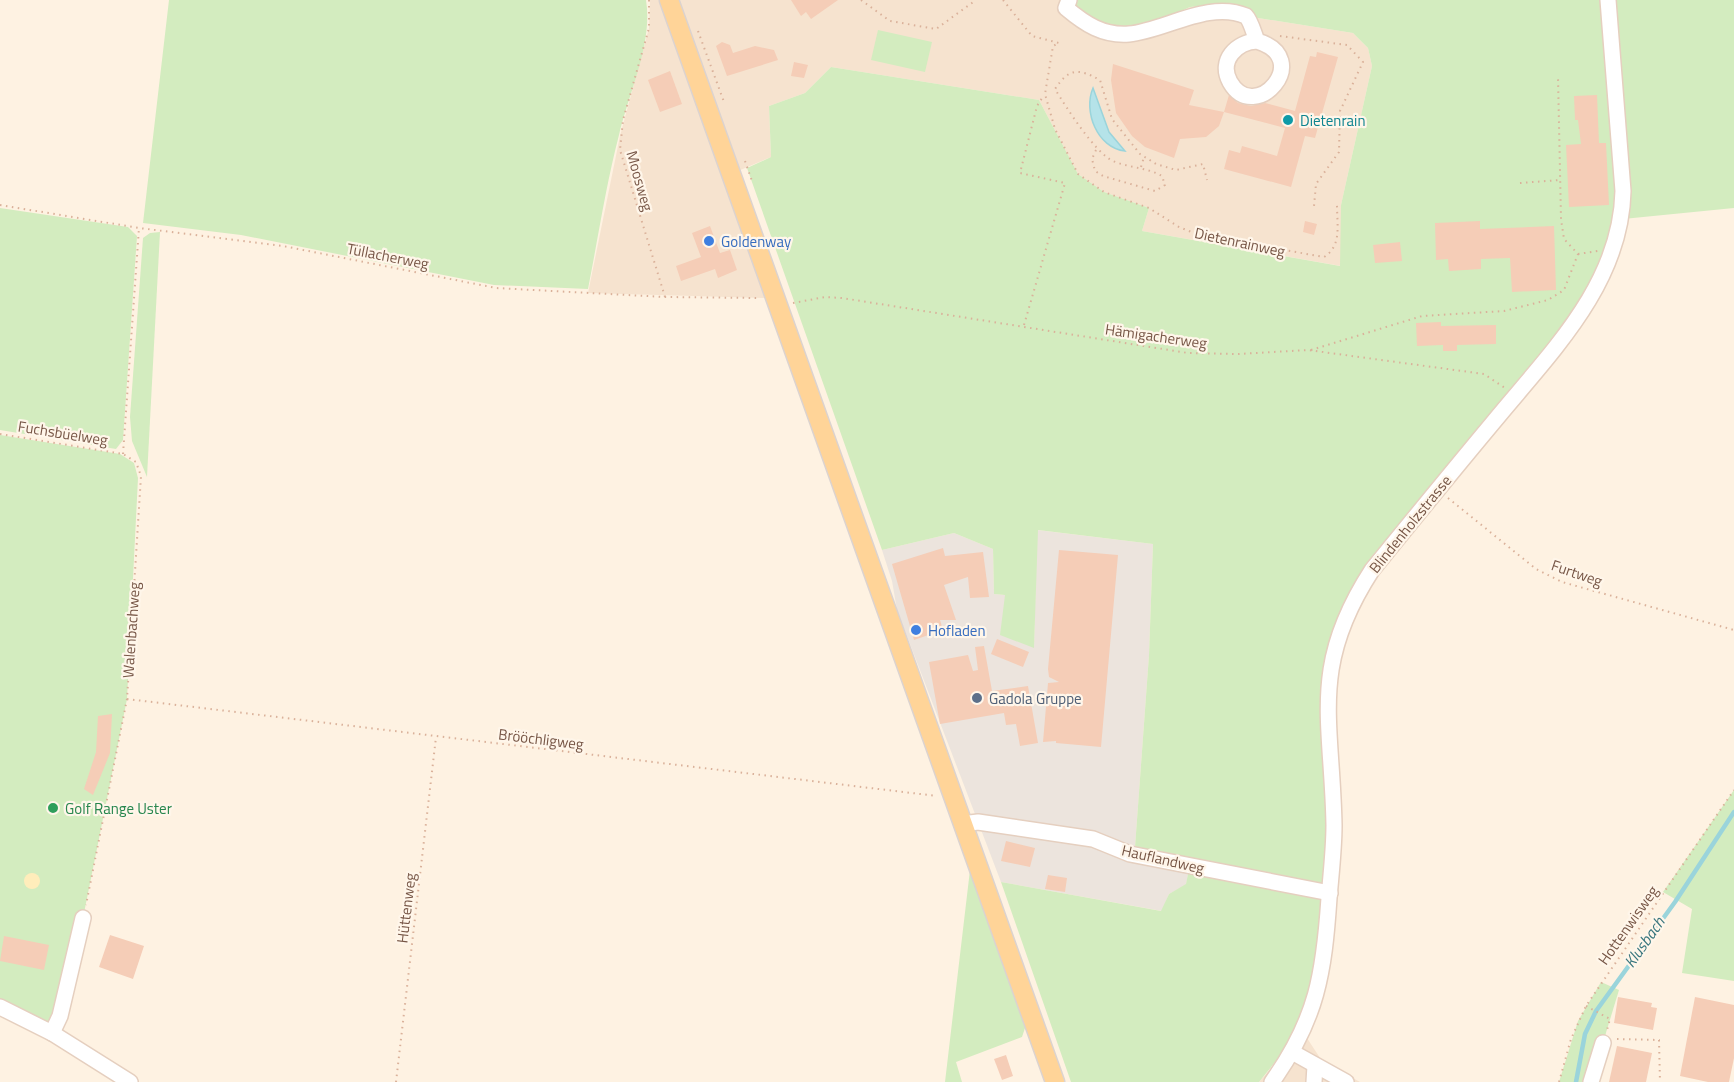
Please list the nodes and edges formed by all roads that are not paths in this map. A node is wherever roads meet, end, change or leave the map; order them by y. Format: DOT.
graph roads {
  1 [pos="669,0"];
  2 [pos="1069,0"];
  3 [pos="1608,0"];
  4 [pos="1256,37"];
  5 [pos="962,824"];
  6 [pos="1330,893"];
  7 [pos="83,918"];
  8 [pos="0,1007"];
  9 [pos="52,1033"];
  10 [pos="1603,1043"];
  11 [pos="1292,1052"];
  12 [pos="1315,1066"];
  13 [pos="130,1082"];
  14 [pos="1055,1082"];
  15 [pos="1272,1082"];
  16 [pos="1314,1082"];
  17 [pos="1346,1082"];
  18 [pos="1591,1082"];
  1 -- 5 [label="main road"];
  2 -- 4 [label="street"];
  3 -- 6 [label="street, Blindenholzstrasse"];
  5 -- 6 [label="street, Hauflandweg"];
  5 -- 14 [label="main road"];
  6 -- 11 [label="street, Blindenholzstrasse"];
  7 -- 9 [label="street"];
  8 -- 9 [label="street"];
  9 -- 13 [label="street"];
  10 -- 18 [label="street"];
  11 -- 12 [label="street"];
  11 -- 15 [label="street, Blindenholzstrasse"];
  12 -- 16 [label="street"];
  12 -- 17 [label="street"];
}
